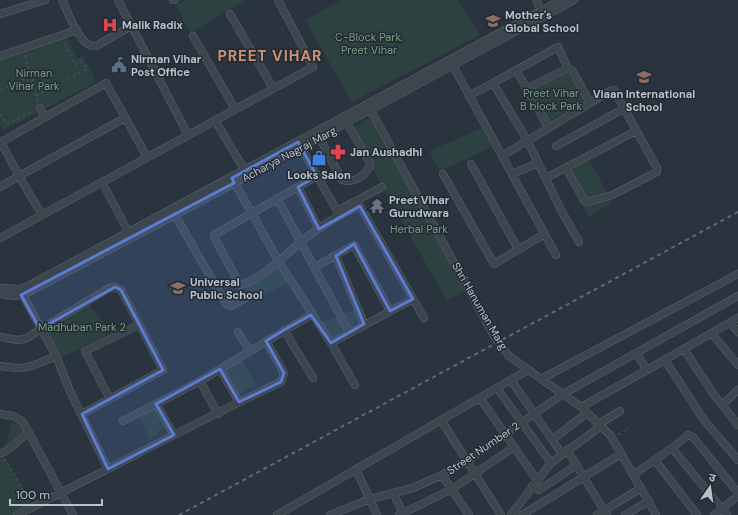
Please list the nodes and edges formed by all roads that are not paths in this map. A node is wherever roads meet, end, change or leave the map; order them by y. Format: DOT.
graph roads {
  1 [pos="45,0"];
  2 [pos="62,0"];
  3 [pos="118,0"];
  4 [pos="278,0"];
  5 [pos="536,0"];
  6 [pos="561,0"];
  7 [pos="574,0"];
  8 [pos="543,13"];
  9 [pos="0,14"];
  10 [pos="230,14"];
  11 [pos="132,26"];
  12 [pos="77,30"];
  13 [pos="193,36"];
  14 [pos="0,56"];
  15 [pos="451,63"];
  16 [pos="568,68"];
  17 [pos="516,70"];
  18 [pos="493,83"];
  19 [pos="273,88"];
  20 [pos="526,89"];
  21 [pos="469,96"];
  22 [pos="590,103"];
  23 [pos="369,107"];
  24 [pos="37,108"];
  25 [pos="625,108"];
  26 [pos="235,109"];
  27 [pos="45,117"];
  28 [pos="126,118"];
  29 [pos="215,120"];
  30 [pos="347,123"];
  31 [pos="549,128"];
  32 [pos="636,131"];
  33 [pos="188,135"];
  34 [pos="319,137"];
  35 [pos="527,140"];
  36 [pos="0,142"];
  37 [pos="300,145"];
  38 [pos="556,146"];
  39 [pos="502,156"];
  40 [pos="147,157"];
  41 [pos="538,163"];
  42 [pos="471,164"];
  43 [pos="566,168"];
  44 [pos="245,170"];
  45 [pos="442,174"];
  46 [pos="512,174"];
  47 [pos="20,176"];
  48 [pos="317,176"];
  49 [pos="546,178"];
  50 [pos="233,181"];
  51 [pos="102,182"];
  52 [pos="0,187"];
  53 [pos="298,187"];
  54 [pos="382,187"];
  55 [pos="277,198"];
  56 [pos="252,213"];
  57 [pos="42,215"];
  58 [pos="175,215"];
  59 [pos="319,229"];
  60 [pos="130,235"];
  61 [pos="543,235"];
  62 [pos="0,238"];
  63 [pos="301,242"];
  64 [pos="579,242"];
  65 [pos="518,249"];
  66 [pos="556,255"];
  67 [pos="336,256"];
  68 [pos="279,262"];
  69 [pos="315,267"];
  70 [pos="738,274"];
  71 [pos="0,288"];
  72 [pos="21,292"];
  73 [pos="0,294"];
  74 [pos="738,296"];
  75 [pos="246,298"];
  76 [pos="413,299"];
  77 [pos="390,311"];
  78 [pos="312,315"];
  79 [pos="424,318"];
  80 [pos="738,318"];
  81 [pos="730,323"];
  82 [pos="138,324"];
  83 [pos="364,324"];
  84 [pos="40,329"];
  85 [pos="284,330"];
  86 [pos="238,332"];
  87 [pos="349,332"];
  88 [pos="738,332"];
  89 [pos="711,333"];
  90 [pos="0,337"];
  91 [pos="266,341"];
  92 [pos="331,343"];
  93 [pos="684,349"];
  94 [pos="249,350"];
  95 [pos="636,353"];
  96 [pos="56,356"];
  97 [pos="664,360"];
  98 [pos="738,365"];
  99 [pos="0,366"];
  100 [pos="220,369"];
  101 [pos="528,370"];
  102 [pos="646,370"];
  103 [pos="313,378"];
  104 [pos="541,379"];
  105 [pos="511,380"];
  106 [pos="200,381"];
  107 [pos="355,385"];
  108 [pos="497,388"];
  109 [pos="738,390"];
  110 [pos="563,394"];
  111 [pos="480,398"];
  112 [pos="110,399"];
  113 [pos="239,402"];
  114 [pos="156,404"];
  115 [pos="722,405"];
  116 [pos="581,407"];
  117 [pos="620,411"];
  118 [pos="587,413"];
  119 [pos="0,414"];
  120 [pos="82,414"];
  121 [pos="218,414"];
  122 [pos="535,414"];
  123 [pos="441,420"];
  124 [pos="124,421"];
  125 [pos="521,422"];
  126 [pos="600,425"];
  127 [pos="738,425"];
  128 [pos="29,432"];
  129 [pos="505,433"];
  130 [pos="174,435"];
  131 [pos="552,439"];
  132 [pos="514,447"];
  133 [pos="672,448"];
  134 [pos="565,452"];
  135 [pos="0,454"];
  136 [pos="621,454"];
  137 [pos="468,460"];
  138 [pos="654,460"];
  139 [pos="738,460"];
  140 [pos="551,463"];
  141 [pos="577,465"];
  142 [pos="108,469"];
  143 [pos="356,469"];
  144 [pos="476,474"];
  145 [pos="442,475"];
  146 [pos="633,475"];
  147 [pos="584,476"];
  148 [pos="537,480"];
  149 [pos="532,486"];
  150 [pos="641,488"];
  151 [pos="452,489"];
  152 [pos="62,492"];
  153 [pos="393,493"];
  154 [pos="738,493"];
  155 [pos="738,496"];
  156 [pos="370,499"];
  157 [pos="649,501"];
  158 [pos="722,509"];
  159 [pos="606,513"];
  160 [pos="402,514"];
  161 [pos="17,515"];
  162 [pos="73,515"];
  163 [pos="277,515"];
  164 [pos="330,515"];
  165 [pos="377,515"];
  166 [pos="469,515"];
  167 [pos="501,515"];
  168 [pos="511,515"];
  169 [pos="522,515"];
  170 [pos="597,515"];
  171 [pos="625,515"];
  172 [pos="656,515"];
  173 [pos="697,515"];
  174 [pos="714,515"];
  175 [pos="727,515"];
  1 -- 9 [label="street"];
  2 -- 12 [label="street"];
  3 -- 11 [label="street"];
  4 -- 19 [label="street"];
  5 -- 8 [label="street"];
  6 -- 8 [label="street, Acharya Nagraj Marg"];
  7 -- 8 [label="street, Acharya Nagraj Marg"];
  8 -- 15 [label="street, Acharya Nagraj Marg"];
  10 -- 19 [label="street"];
  11 -- 12 [label="street"];
  11 -- 33 [label="street"];
  12 -- 14 [label="street"];
  13 -- 26 [label="street"];
  15 -- 21 [label="street"];
  15 -- 23 [label="street, Acharya Nagraj Marg"];
  16 -- 17 [label="street"];
  16 -- 20 [label="street"];
  16 -- 22 [label="street"];
  17 -- 18 [label="street"];
  17 -- 20 [label="street"];
  18 -- 21 [label="street"];
  18 -- 35 [label="street"];
  19 -- 26 [label="street"];
  20 -- 31 [label="street"];
  21 -- 39 [label="street"];
  22 -- 25 [label="street"];
  22 -- 31 [label="street"];
  23 -- 30 [label="street, Acharya Nagraj Marg"];
  23 -- 37 [label="street, Acharya Nagraj Marg"];
  23 -- 101 [label="street, Shri Hanuman Marg"];
  24 -- 27 [label="street"];
  25 -- 32 [label="street"];
  25 -- 38 [label="street"];
  26 -- 29 [label="street"];
  27 -- 28 [label="street"];
  27 -- 36 [label="street"];
  28 -- 40 [label="street"];
  28 -- 47 [label="street"];
  29 -- 33 [label="street"];
  29 -- 44 [label="street"];
  30 -- 34 [label="street, Acharya Nagraj Marg"];
  30 -- 34 [label="street"];
  31 -- 35 [label="street"];
  32 -- 43 [label="street"];
  32 -- 43 [label="street"];
  33 -- 40 [label="street"];
  34 -- 37 [label="street, Acharya Nagraj Marg"];
  35 -- 39 [label="street"];
  35 -- 41 [label="street"];
  36 -- 47 [label="street"];
  37 -- 44 [label="street, Acharya Nagraj Marg"];
  37 -- 48 [label="street"];
  37 -- 50 [label="street, Acharya Nagraj Marg"];
  39 -- 46 [label="street"];
  40 -- 51 [label="street"];
  41 -- 46 [label="street"];
  41 -- 49 [label="street"];
  42 -- 65 [label="street"];
  43 -- 49 [label="street"];
  44 -- 50 [label="street, Acharya Nagraj Marg"];
  45 -- 65 [label="street"];
  46 -- 61 [label="street"];
  47 -- 52 [label="street"];
  47 -- 57 [label="street"];
  48 -- 53 [label="street"];
  48 -- 54 [label="street"];
  49 -- 64 [label="street"];
  50 -- 56 [label="street"];
  50 -- 58 [label="street, Acharya Nagraj Marg"];
  50 -- 60 [label="street, Acharya Nagraj Marg"];
  51 -- 57 [label="street"];
  51 -- 60 [label="street"];
  53 -- 55 [label="street"];
  53 -- 59 [label="street"];
  55 -- 56 [label="street"];
  55 -- 63 [label="street"];
  56 -- 68 [label="street"];
  56 -- 68 [label="street"];
  57 -- 62 [label="street"];
  58 -- 60 [label="street, Acharya Nagraj Marg"];
  58 -- 75 [label="street"];
  59 -- 63 [label="street"];
  59 -- 76 [label="street"];
  60 -- 72 [label="street, Acharya Nagraj Marg"];
  61 -- 65 [label="street"];
  61 -- 66 [label="street"];
  63 -- 68 [label="street"];
  63 -- 69 [label="street"];
  67 -- 69 [label="street"];
  67 -- 77 [label="street"];
  67 -- 83 [label="street"];
  68 -- 78 [label="street"];
  69 -- 87 [label="street"];
  70 -- 104 [label="street"];
  71 -- 72 [label="street"];
  72 -- 73 [label="street, Acharya Nagraj Marg"];
  72 -- 84 [label="street"];
  74 -- 95 [label="street, Street Number 2"];
  76 -- 77 [label="street"];
  76 -- 79 [label="street"];
  77 -- 83 [label="street"];
  78 -- 85 [label="street"];
  78 -- 92 [label="street"];
  80 -- 81 [label="street"];
  81 -- 88 [label="street"];
  81 -- 89 [label="street"];
  82 -- 84 [label="street"];
  82 -- 112 [label="street"];
  82 -- 112 [label="street"];
  83 -- 87 [label="street"];
  84 -- 90 [label="street"];
  84 -- 96 [label="street"];
  85 -- 91 [label="street"];
  85 -- 103 [label="street"];
  86 -- 94 [label="street"];
  87 -- 92 [label="street"];
  89 -- 93 [label="street"];
  89 -- 98 [label="street"];
  91 -- 94 [label="street"];
  91 -- 113 [label="street"];
  92 -- 107 [label="street"];
  93 -- 97 [label="street"];
  93 -- 115 [label="street"];
  94 -- 100 [label="street"];
  95 -- 102 [label="street"];
  95 -- 110 [label="street, Street Number 2"];
  96 -- 99 [label="street"];
  96 -- 120 [label="street"];
  97 -- 102 [label="street"];
  97 -- 139 [label="street"];
  100 -- 106 [label="street"];
  100 -- 113 [label="street"];
  101 -- 104 [label="street, Shri Hanuman Marg"];
  101 -- 105 [label="street"];
  102 -- 116 [label="street"];
  104 -- 110 [label="street, Shri Hanuman Marg"];
  105 -- 108 [label="street"];
  105 -- 122 [label="street"];
  106 -- 114 [label="street"];
  106 -- 121 [label="street"];
  108 -- 111 [label="street"];
  108 -- 125 [label="street"];
  109 -- 115 [label="street"];
  110 -- 116 [label="street, Shri Hanuman Marg"];
  110 -- 122 [label="street, Street Number 2"];
  111 -- 123 [label="street"];
  111 -- 129 [label="street"];
  112 -- 120 [label="street"];
  113 -- 121 [label="street"];
  114 -- 124 [label="street"];
  114 -- 130 [label="street"];
  115 -- 127 [label="street"];
  116 -- 118 [label="street, Shri Hanuman Marg"];
  117 -- 126 [label="street"];
  118 -- 126 [label="street, Shri Hanuman Marg"];
  118 -- 131 [label="street"];
  119 -- 128 [label="street"];
  120 -- 142 [label="street"];
  121 -- 130 [label="street"];
  122 -- 125 [label="street, Street Number 2"];
  122 -- 131 [label="street"];
  123 -- 137 [label="street"];
  123 -- 143 [label="street"];
  125 -- 129 [label="street, Street Number 2"];
  125 -- 140 [label="street"];
  126 -- 134 [label="street"];
  126 -- 136 [label="street, Shri Hanuman Marg"];
  128 -- 135 [label="street"];
  128 -- 152 [label="street"];
  129 -- 132 [label="street"];
  129 -- 137 [label="street, Street Number 2"];
  130 -- 142 [label="street"];
  131 -- 134 [label="street"];
  132 -- 144 [label="street"];
  132 -- 148 [label="street"];
  133 -- 138 [label="street"];
  133 -- 154 [label="street"];
  133 -- 158 [label="street"];
  134 -- 140 [label="street"];
  134 -- 141 [label="street"];
  136 -- 146 [label="street, Shri Hanuman Marg"];
  136 -- 147 [label="street"];
  137 -- 144 [label="street"];
  137 -- 145 [label="street, Street Number 2"];
  138 -- 146 [label="street"];
  138 -- 173 [label="street"];
  140 -- 148 [label="street"];
  141 -- 147 [label="street"];
  141 -- 149 [label="street"];
  142 -- 152 [label="street"];
  143 -- 156 [label="street"];
  143 -- 163 [label="street"];
  144 -- 151 [label="street"];
  144 -- 167 [label="street"];
  145 -- 151 [label="street"];
  145 -- 153 [label="street, Street Number 2"];
  146 -- 150 [label="street, Shri Hanuman Marg"];
  147 -- 159 [label="street"];
  147 -- 169 [label="street"];
  148 -- 149 [label="street"];
  149 -- 168 [label="street"];
  150 -- 157 [label="street, Shri Hanuman Marg"];
  150 -- 159 [label="street"];
  151 -- 160 [label="street"];
  151 -- 166 [label="street"];
  152 -- 161 [label="street"];
  152 -- 162 [label="street"];
  153 -- 156 [label="street, Street Number 2"];
  153 -- 160 [label="street"];
  155 -- 158 [label="street"];
  156 -- 164 [label="street, Street Number 2"];
  156 -- 165 [label="street"];
  157 -- 171 [label="street"];
  157 -- 172 [label="street, Shri Hanuman Marg"];
  158 -- 174 [label="street"];
  158 -- 175 [label="street"];
  159 -- 170 [label="street"];
}
